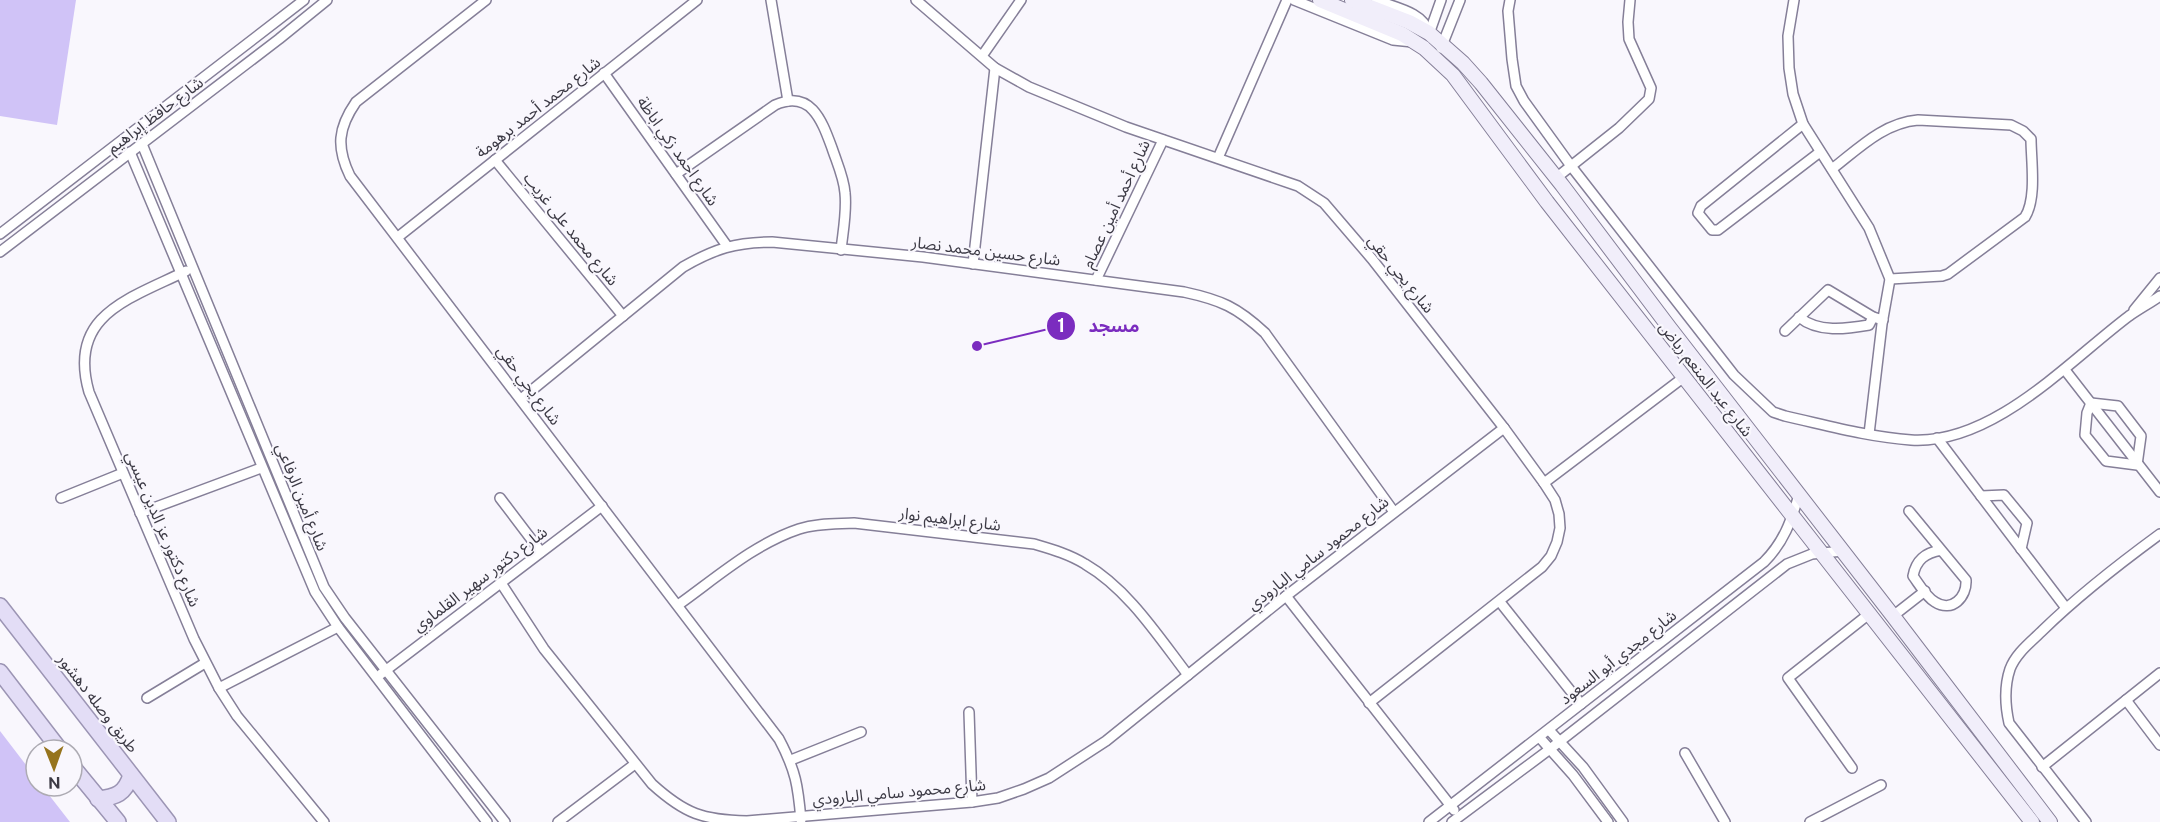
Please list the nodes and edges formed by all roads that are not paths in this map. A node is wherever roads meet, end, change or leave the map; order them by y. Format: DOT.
graph roads {
  1 [pos="304,0"];
  2 [pos="327,0"];
  3 [pos="486,0"];
  4 [pos="697,0"];
  5 [pos="771,0"];
  6 [pos="916,0"];
  7 [pos="1021,0"];
  8 [pos="1287,0"];
  9 [pos="1294,0"];
  10 [pos="1320,0"];
  11 [pos="1352,0"];
  12 [pos="1376,0"];
  13 [pos="1441,0"];
  14 [pos="1460,0"];
  15 [pos="1510,0"];
  16 [pos="1630,0"];
  17 [pos="1794,0"];
  18 [pos="269,27"];
  19 [pos="1428,32"];
  20 [pos="279,39"];
  21 [pos="1443,44"];
  22 [pos="1420,45"];
  23 [pos="982,56"];
  24 [pos="1437,59"];
  25 [pos="995,68"];
  26 [pos="604,74"];
  27 [pos="788,101"];
  28 [pos="1803,124"];
  29 [pos="1163,140"];
  30 [pos="141,144"];
  31 [pos="130,152"];
  32 [pos="1820,152"];
  33 [pos="1218,159"];
  34 [pos="495,160"];
  35 [pos="1571,166"];
  36 [pos="1832,169"];
  37 [pos="676,174"];
  38 [pos="1556,178"];
  39 [pos="44,200"];
  40 [pos="53,211"];
  41 [pos="0,234"];
  42 [pos="398,237"];
  43 [pos="727,246"];
  44 [pos="841,250"];
  45 [pos="0,252"];
  46 [pos="973,264"];
  47 [pos="193,268"];
  48 [pos="181,274"];
  49 [pos="2160,278"];
  50 [pos="1890,279"];
  51 [pos="1096,280"];
  52 [pos="1647,296"];
  53 [pos="2160,296"];
  54 [pos="1628,305"];
  55 [pos="2131,315"];
  56 [pos="623,316"];
  57 [pos="1799,317"];
  58 [pos="1878,318"];
  59 [pos="1669,327"];
  60 [pos="1785,331"];
  61 [pos="1653,337"];
  62 [pos="2065,370"];
  63 [pos="1684,377"];
  64 [pos="239,380"];
  65 [pos="228,384"];
  66 [pos="521,399"];
  67 [pos="2091,403"];
  68 [pos="1504,428"];
  69 [pos="1869,434"];
  70 [pos="1936,438"];
  71 [pos="2137,465"];
  72 [pos="261,468"];
  73 [pos="123,473"];
  74 [pos="1544,483"];
  75 [pos="2160,492"];
  76 [pos="1799,495"];
  77 [pos="1981,496"];
  78 [pos="61,498"];
  79 [pos="500,498"];
  80 [pos="602,506"];
  81 [pos="1909,511"];
  82 [pos="1394,512"];
  83 [pos="140,513"];
  84 [pos="1792,516"];
  85 [pos="2160,534"];
  86 [pos="2021,549"];
  87 [pos="1941,550"];
  88 [pos="1843,551"];
  89 [pos="541,552"];
  90 [pos="1821,553"];
  91 [pos="1753,570"];
  92 [pos="501,583"];
  93 [pos="1763,583"];
  94 [pos="319,589"];
  95 [pos="1925,591"];
  96 [pos="1286,596"];
  97 [pos="1500,602"];
  98 [pos="678,605"];
  99 [pos="0,606"];
  100 [pos="2066,608"];
  101 [pos="1869,614"];
  102 [pos="1893,616"];
  103 [pos="338,627"];
  104 [pos="205,663"];
  105 [pos="386,670"];
  106 [pos="0,672"];
  107 [pos="2160,673"];
  108 [pos="1188,675"];
  109 [pos="376,677"];
  110 [pos="219,688"];
  111 [pos="147,698"];
  112 [pos="2126,700"];
  113 [pos="1370,703"];
  114 [pos="1581,704"];
  115 [pos="969,712"];
  116 [pos="1550,730"];
  117 [pos="861,732"];
  118 [pos="51,738"];
  119 [pos="1540,738"];
  120 [pos="1560,741"];
  121 [pos="2160,745"];
  122 [pos="1550,749"];
  123 [pos="1685,753"];
  124 [pos="790,760"];
  125 [pos="635,764"];
  126 [pos="2042,767"];
  127 [pos="1852,768"];
  128 [pos="131,775"];
  129 [pos="84,781"];
  130 [pos="1881,785"];
  131 [pos="98,799"];
  132 [pos="972,802"];
  133 [pos="1450,806"];
  134 [pos="801,819"];
  135 [pos="1456,819"];
  136 [pos="118,822"];
  137 [pos="168,822"];
  138 [pos="324,822"];
  139 [pos="487,822"];
  140 [pos="505,822"];
  141 [pos="558,822"];
  142 [pos="1429,822"];
  143 [pos="1608,822"];
  144 [pos="1623,822"];
  145 [pos="1725,822"];
  146 [pos="1810,822"];
  147 [pos="2032,822"];
  148 [pos="2050,822"];
  149 [pos="2086,822"];
  1 -- 18 [label="street, شارع حافظ إبراهيم"];
  2 -- 20 [label="street, شارع حافظ إبراهيم"];
  3 -- 42 [label="street, شارع يحي حقي"];
  4 -- 26 [label="street, شارع محمد أحمد برهومة"];
  5 -- 27 [label="street"];
  6 -- 23 [label="street, شارع يحي حقي"];
  7 -- 23 [label="street"];
  8 -- 33 [label="street"];
  9 -- 22 [label="street"];
  10 -- 22 [label="street, شارع عبد المنعم رياض"];
  11 -- 19 [label="street, شارع عبد المنعم رياض"];
  12 -- 19 [label="street"];
  13 -- 19 [label="street"];
  14 -- 21 [label="street"];
  15 -- 35 [label="street"];
  16 -- 35 [label="street"];
  17 -- 28 [label="street"];
  18 -- 20 [label="street"];
  18 -- 39 [label="street, شارع حافظ إبراهيم"];
  19 -- 21 [label="street, شارع عبد المنعم رياض"];
  19 -- 22 [label="street"];
  20 -- 30 [label="street, شارع حافظ إبراهيم"];
  21 -- 24 [label="street"];
  21 -- 38 [label="street, شارع عبد المنعم رياض"];
  22 -- 24 [label="street, شارع عبد المنعم رياض"];
  23 -- 25 [label="street, شارع يحي حقي"];
  24 -- 54 [label="street, شارع عبد المنعم رياض"];
  25 -- 29 [label="street, شارع يحي حقي"];
  25 -- 46 [label="street"];
  26 -- 34 [label="street, شارع محمد أحمد برهومة"];
  26 -- 37 [label="street, شارع احمد زكي اباظة"];
  27 -- 37 [label="street"];
  27 -- 44 [label="street"];
  28 -- 32 [label="street"];
  28 -- 32 [label="street"];
  29 -- 33 [label="street, شارع يحي حقي"];
  29 -- 51 [label="street, شارع أحمد أمين عصام"];
  30 -- 31 [label="street, شارع حافظ إبراهيم"];
  30 -- 47 [label="street, شارع أمين الرفاعي"];
  31 -- 40 [label="street, شارع حافظ إبراهيم"];
  31 -- 48 [label="street, شارع أمين الرفاعي"];
  32 -- 36 [label="street"];
  33 -- 68 [label="street, شارع يحي حقي"];
  34 -- 42 [label="street, شارع محمد أحمد برهومة"];
  34 -- 56 [label="street, شارع محمد على غريب"];
  35 -- 38 [label="street"];
  35 -- 69 [label="street"];
  36 -- 50 [label="street"];
  36 -- 50 [label="street"];
  37 -- 43 [label="street, شارع احمد زكي اباظة"];
  38 -- 52 [label="street, شارع عبد المنعم رياض"];
  39 -- 40 [label="street"];
  39 -- 41 [label="street, شارع حافظ إبراهيم"];
  40 -- 45 [label="street, شارع حافظ إبراهيم"];
  42 -- 66 [label="street, شارع يحي حقي"];
  43 -- 44 [label="street, شارع حسين محمد نصار"];
  43 -- 56 [label="street, شارع حسين محمد نصار"];
  44 -- 46 [label="street, شارع حسين محمد نصار"];
  46 -- 51 [label="street, شارع حسين محمد نصار"];
  47 -- 48 [label="street, شارع دكتور عز الدين عيسي"];
  47 -- 64 [label="street, شارع أمين الرفاعي"];
  48 -- 65 [label="street, شارع أمين الرفاعي"];
  48 -- 73 [label="street, شارع دكتور عز الدين عيسي"];
  49 -- 55 [label="street"];
  50 -- 58 [label="street"];
  51 -- 82 [label="street, شارع حسين محمد نصار"];
  52 -- 54 [label="street"];
  52 -- 59 [label="street, شارع عبد المنعم رياض"];
  53 -- 55 [label="street"];
  54 -- 61 [label="street, شارع عبد المنعم رياض"];
  55 -- 62 [label="street"];
  56 -- 66 [label="street, شارع حسين محمد نصار"];
  57 -- 58 [label="street"];
  57 -- 58 [label="street"];
  57 -- 60 [label="street"];
  58 -- 69 [label="street"];
  59 -- 61 [label="street"];
  59 -- 76 [label="street, شارع عبد المنعم رياض"];
  61 -- 63 [label="street, شارع عبد المنعم رياض"];
  62 -- 67 [label="street"];
  62 -- 70 [label="street"];
  63 -- 74 [label="street"];
  63 -- 84 [label="street, شارع عبد المنعم رياض"];
  64 -- 65 [label="street"];
  64 -- 94 [label="street, شارع أمين الرفاعي"];
  65 -- 72 [label="street, شارع أمين الرفاعي"];
  66 -- 80 [label="street, شارع يحي حقي"];
  67 -- 71 [label="street"];
  67 -- 71 [label="street"];
  67 -- 71 [label="street"];
  68 -- 74 [label="street, شارع يحي حقي"];
  68 -- 82 [label="street, شارع محمود سامي البارودي"];
  69 -- 70 [label="street"];
  70 -- 77 [label="street"];
  71 -- 75 [label="street"];
  72 -- 83 [label="street"];
  72 -- 94 [label="street, شارع أمين الرفاعي"];
  73 -- 78 [label="street"];
  73 -- 83 [label="street, شارع دكتور عز الدين عيسي"];
  74 -- 97 [label="street, شارع يحي حقي"];
  76 -- 84 [label="street, شارع مجدي أبو السعود"];
  76 -- 88 [label="street, شارع عبد المنعم رياض"];
  77 -- 86 [label="street"];
  77 -- 86 [label="street"];
  79 -- 89 [label="street"];
  80 -- 89 [label="street, شارع دكتور سهير القلماوي"];
  80 -- 98 [label="street, شارع يحي حقي"];
  81 -- 87 [label="street"];
  82 -- 96 [label="street, شارع محمود سامي البارودي"];
  83 -- 104 [label="street, شارع دكتور عز الدين عيسي"];
  84 -- 90 [label="street, شارع عبد المنعم رياض"];
  84 -- 91 [label="street, شارع مجدي أبو السعود"];
  85 -- 100 [label="street"];
  86 -- 100 [label="street"];
  87 -- 95 [label="street"];
  87 -- 95 [label="street"];
  88 -- 90 [label="street, شارع مجدي أبو السعود"];
  88 -- 102 [label="street, شارع عبد المنعم رياض"];
  89 -- 92 [label="street, شارع دكتور سهير القلماوي"];
  90 -- 93 [label="street, شارع مجدي أبو السعود"];
  90 -- 101 [label="street, شارع عبد المنعم رياض"];
  91 -- 93 [label="street"];
  91 -- 114 [label="street, شارع مجدي أبو السعود"];
  92 -- 105 [label="street, شارع دكتور سهير القلماوي"];
  92 -- 125 [label="street, شارع محمود سامي البارودي"];
  93 -- 120 [label="street, شارع مجدي أبو السعود"];
  94 -- 103 [label="street, شارع أمين الرفاعي"];
  94 -- 105 [label="street, شارع أمين الرفاعي"];
  95 -- 102 [label="street"];
  96 -- 108 [label="street, شارع محمود سامي البارودي"];
  96 -- 113 [label="street"];
  97 -- 113 [label="street, شارع يحي حقي"];
  97 -- 114 [label="street"];
  98 -- 108 [label="street, شارع ابراهيم نوار"];
  98 -- 124 [label="street, شارع يحي حقي"];
  99 -- 128 [label="main road, طريق وصله دهشور"];
  100 -- 126 [label="street"];
  101 -- 127 [label="street"];
  101 -- 147 [label="street, شارع عبد المنعم رياض"];
  102 -- 148 [label="street, شارع عبد المنعم رياض"];
  103 -- 109 [label="street, شارع أمين الرفاعي"];
  103 -- 110 [label="street"];
  104 -- 110 [label="street, شارع دكتور عز الدين عيسي"];
  104 -- 111 [label="street"];
  105 -- 109 [label="street, شارع دكتور سهير القلماوي"];
  105 -- 140 [label="street, شارع أمين الرفاعي"];
  106 -- 118 [label="main road"];
  107 -- 112 [label="street"];
  108 -- 132 [label="street, شارع محمود سامي البارودي"];
  109 -- 139 [label="street, شارع أمين الرفاعي"];
  110 -- 138 [label="street, شارع دكتور عز الدين عيسي"];
  112 -- 121 [label="street"];
  112 -- 126 [label="street"];
  113 -- 133 [label="street"];
  114 -- 116 [label="street, شارع مجدي أبو السعود"];
  115 -- 132 [label="street"];
  116 -- 119 [label="street, شارع مجدي أبو السعود"];
  116 -- 120 [label="street"];
  117 -- 124 [label="street"];
  119 -- 122 [label="street"];
  119 -- 133 [label="street, شارع مجدي أبو السعود"];
  120 -- 122 [label="street, شارع مجدي أبو السعود"];
  120 -- 144 [label="street"];
  122 -- 135 [label="street, شارع مجدي أبو السعود"];
  122 -- 143 [label="street"];
  123 -- 145 [label="street"];
  124 -- 134 [label="street, شارع يحي حقي"];
  125 -- 134 [label="street, شارع محمود سامي البارودي"];
  125 -- 141 [label="street"];
  126 -- 149 [label="street"];
  128 -- 131 [label="main road"];
  128 -- 137 [label="main road, طريق وصله دهشور"];
  129 -- 131 [label="main road"];
  130 -- 146 [label="street"];
  131 -- 136 [label="main road"];
  132 -- 134 [label="street, شارع محمود سامي البارودي"];
  133 -- 135 [label="street"];
  133 -- 142 [label="street, شارع مجدي أبو السعود"];
}
